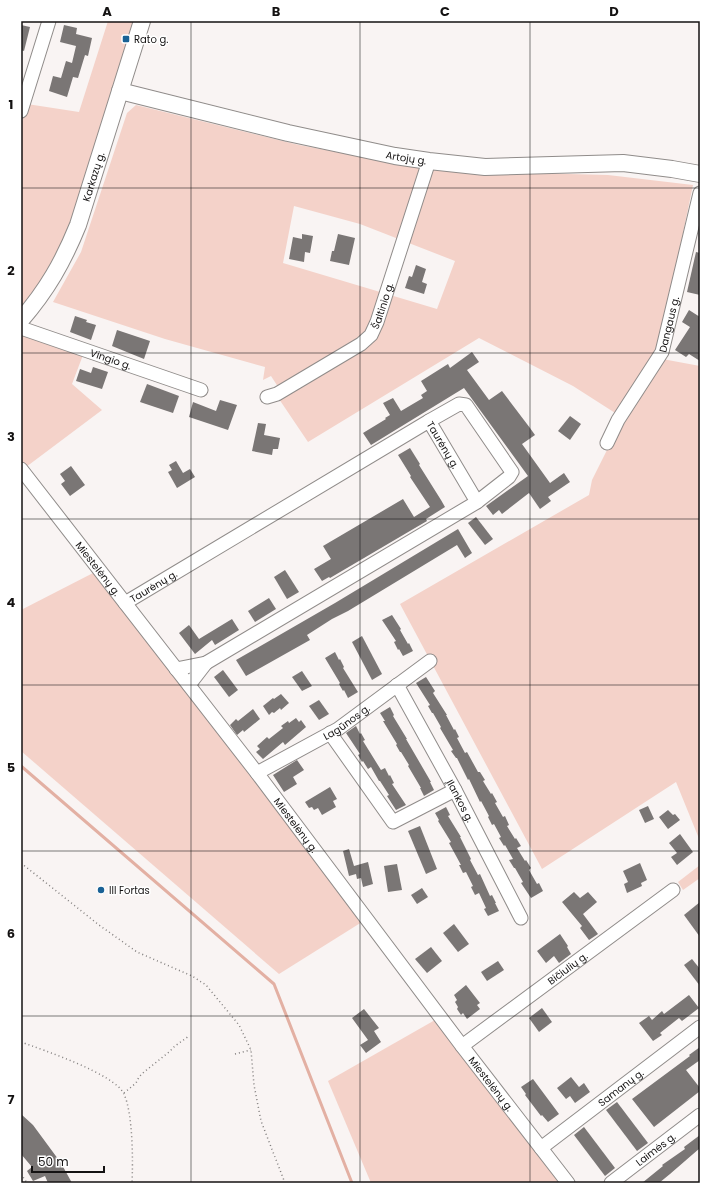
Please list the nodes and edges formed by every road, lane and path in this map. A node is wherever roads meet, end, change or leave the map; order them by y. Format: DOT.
graph roads {
  1 [pos="49,21"];
  2 [pos="142,21"];
  3 [pos="120,91"];
  4 [pos="21,111"];
  5 [pos="429,161"];
  6 [pos="700,174"];
  7 [pos="700,194"];
  8 [pos="21,320"];
  9 [pos="21,328"];
  10 [pos="201,390"];
  11 [pos="267,397"];
  12 [pos="429,421"];
  13 [pos="607,443"];
  14 [pos="21,469"];
  15 [pos="477,502"];
  16 [pos="125,603"];
  17 [pos="430,661"];
  18 [pos="206,663"];
  19 [pos="176,669"];
  20 [pos="189,685"];
  21 [pos="397,685"];
  22 [pos="330,733"];
  23 [pos="257,773"];
  24 [pos="455,790"];
  25 [pos="21,863"];
  26 [pos="673,890"];
  27 [pos="521,918"];
  28 [pos="700,1026"];
  29 [pos="189,1036"];
  30 [pos="21,1042"];
  31 [pos="462,1046"];
  32 [pos="251,1050"];
  33 [pos="235,1054"];
  34 [pos="124,1093"];
  35 [pos="700,1115"];
  36 [pos="541,1148"];
  37 [pos="21,1174"];
  38 [pos="26,1183"];
  39 [pos="132,1183"];
  40 [pos="285,1183"];
  41 [pos="568,1183"];
  42 [pos="611,1183"];
  1 -- 4 [label="street"];
  2 -- 3 [label="main road, Karkazų g."];
  3 -- 5 [label="main road, Artojų g."];
  3 -- 8 [label="main road, Karkazų g."];
  5 -- 6 [label="main road, Artojų g."];
  5 -- 11 [label="street, Šaltinio g."];
  7 -- 13 [label="street, Dangaus g."];
  9 -- 10 [label="street, Vingio g."];
  12 -- 15 [label="street, Taurėnų g."];
  12 -- 15 [label="street"];
  12 -- 16 [label="street, Taurėnų g."];
  14 -- 16 [label="street, Miestelėnų g."];
  15 -- 18 [label="street"];
  16 -- 19 [label="street, Miestelėnų g."];
  17 -- 21 [label="street, Lagūnos g."];
  18 -- 19 [label="street"];
  18 -- 20 [label="street"];
  19 -- 20 [label="street, Miestelėnų g."];
  20 -- 23 [label="street, Miestelėnų g."];
  21 -- 22 [label="street, Lagūnos g."];
  21 -- 24 [label="street, Įlankos g."];
  22 -- 23 [label="street, Lagūnos g."];
  22 -- 24 [label="street"];
  23 -- 31 [label="street, Miestelėnų g."];
  24 -- 27 [label="street, Įlankos g."];
  25 -- 32 [label="path"];
  26 -- 31 [label="street, Bičiulių g."];
  28 -- 36 [label="street, Samanų g."];
  29 -- 34 [label="path"];
  30 -- 34 [label="path"];
  31 -- 36 [label="street, Miestelėnų g."];
  32 -- 33 [label="path"];
  32 -- 40 [label="path"];
  34 -- 39 [label="path"];
  35 -- 42 [label="street, Laimės g."];
  36 -- 41 [label="street, Miestelėnų g."];
  37 -- 38 [label="path"];
}
